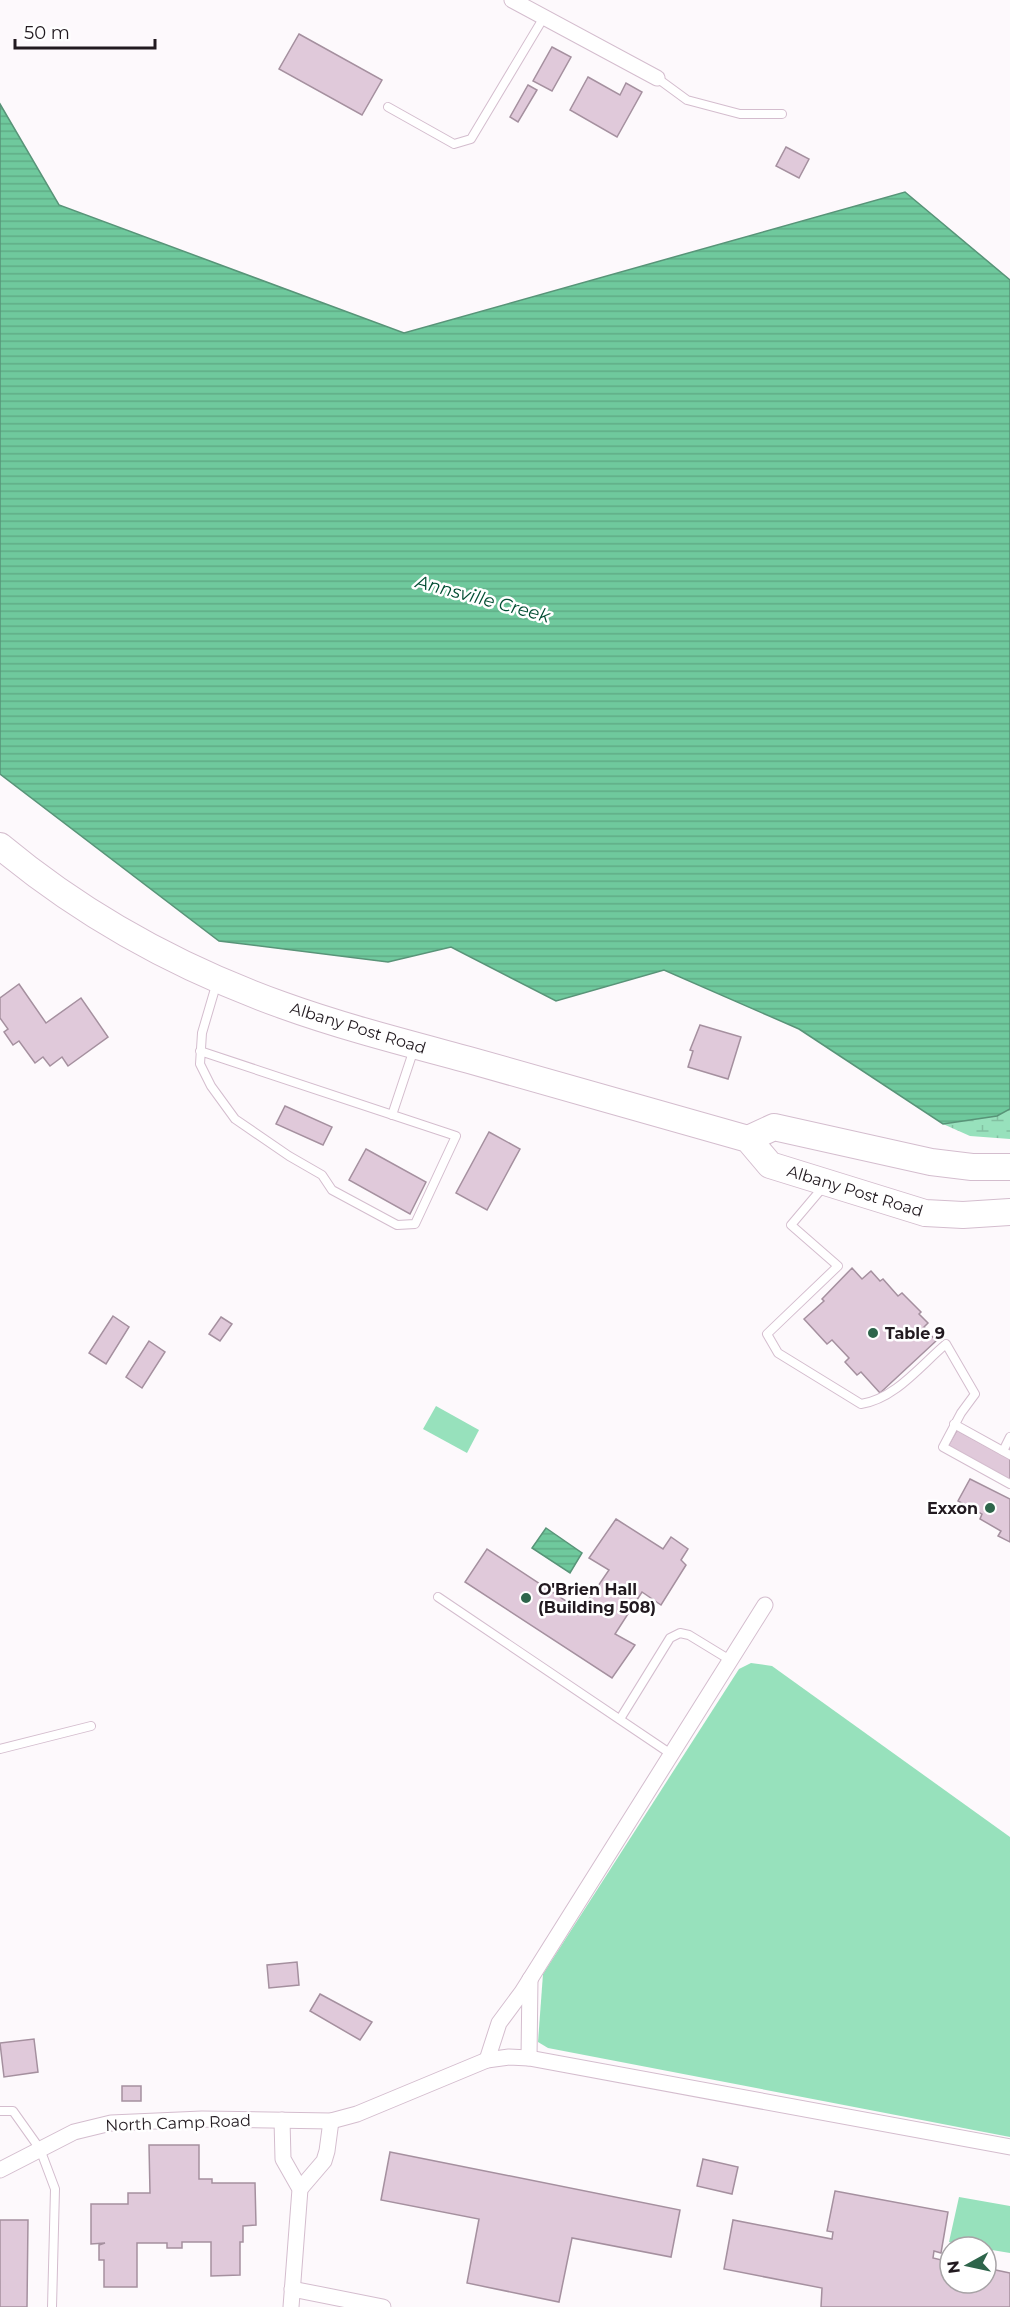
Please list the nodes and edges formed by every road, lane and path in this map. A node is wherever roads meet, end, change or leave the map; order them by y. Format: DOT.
graph roads {
  1 [pos="512,0"];
  2 [pos="544,17"];
  3 [pos="657,78"];
  4 [pos="388,107"];
  5 [pos="782,114"];
  6 [pos="0,846"];
  7 [pos="218,980"];
  8 [pos="415,1045"];
  9 [pos="200,1051"];
  10 [pos="392,1114"];
  11 [pos="748,1139"];
  12 [pos="1010,1167"];
  13 [pos="827,1183"];
  14 [pos="1010,1212"];
  15 [pos="954,1424"];
  16 [pos="1010,1437"];
  17 [pos="1007,1453"];
  18 [pos="1006,1481"];
  19 [pos="438,1597"];
  20 [pos="765,1605"];
  21 [pos="730,1660"];
  22 [pos="620,1719"];
  23 [pos="91,1726"];
  24 [pos="0,1749"];
  25 [pos="671,1754"];
  26 [pos="530,1979"];
  27 [pos="530,2058"];
  28 [pos="487,2060"];
  29 [pos="0,2111"];
  30 [pos="282,2120"];
  31 [pos="331,2121"];
  32 [pos="1010,2147"];
  33 [pos="40,2149"];
  34 [pos="0,2170"];
  35 [pos="300,2189"];
  36 [pos="292,2289"];
  37 [pos="52,2307"];
  38 [pos="291,2307"];
  39 [pos="383,2307"];
  1 -- 2 [label="street"];
  2 -- 3 [label="street"];
  2 -- 4 [label="lane"];
  3 -- 5 [label="lane"];
  6 -- 7 [label="highway, Albany Post Road"];
  7 -- 8 [label="highway, Albany Post Road"];
  7 -- 9 [label="lane"];
  8 -- 10 [label="lane"];
  8 -- 11 [label="highway, Albany Post Road"];
  9 -- 10 [label="lane"];
  9 -- 10 [label="lane"];
  11 -- 12 [label="highway"];
  11 -- 13 [label="highway, Albany Post Road"];
  13 -- 14 [label="highway, Albany Post Road"];
  13 -- 15 [label="lane"];
  15 -- 17 [label="lane"];
  15 -- 18 [label="lane"];
  16 -- 17 [label="lane"];
  19 -- 22 [label="lane"];
  20 -- 21 [label="street"];
  21 -- 22 [label="lane"];
  21 -- 25 [label="street"];
  22 -- 25 [label="lane"];
  23 -- 24 [label="lane"];
  25 -- 26 [label="street"];
  26 -- 27 [label="street"];
  26 -- 28 [label="street"];
  27 -- 28 [label="street, North Camp Road"];
  27 -- 32 [label="street, North Camp Road"];
  28 -- 31 [label="street, North Camp Road"];
  29 -- 33 [label="lane"];
  30 -- 31 [label="street, North Camp Road"];
  30 -- 33 [label="street, North Camp Road"];
  30 -- 35 [label="street"];
  31 -- 35 [label="street"];
  33 -- 34 [label="street, North Camp Road"];
  33 -- 37 [label="lane"];
  35 -- 36 [label="street"];
  36 -- 38 [label="street"];
  36 -- 39 [label="street"];
}
